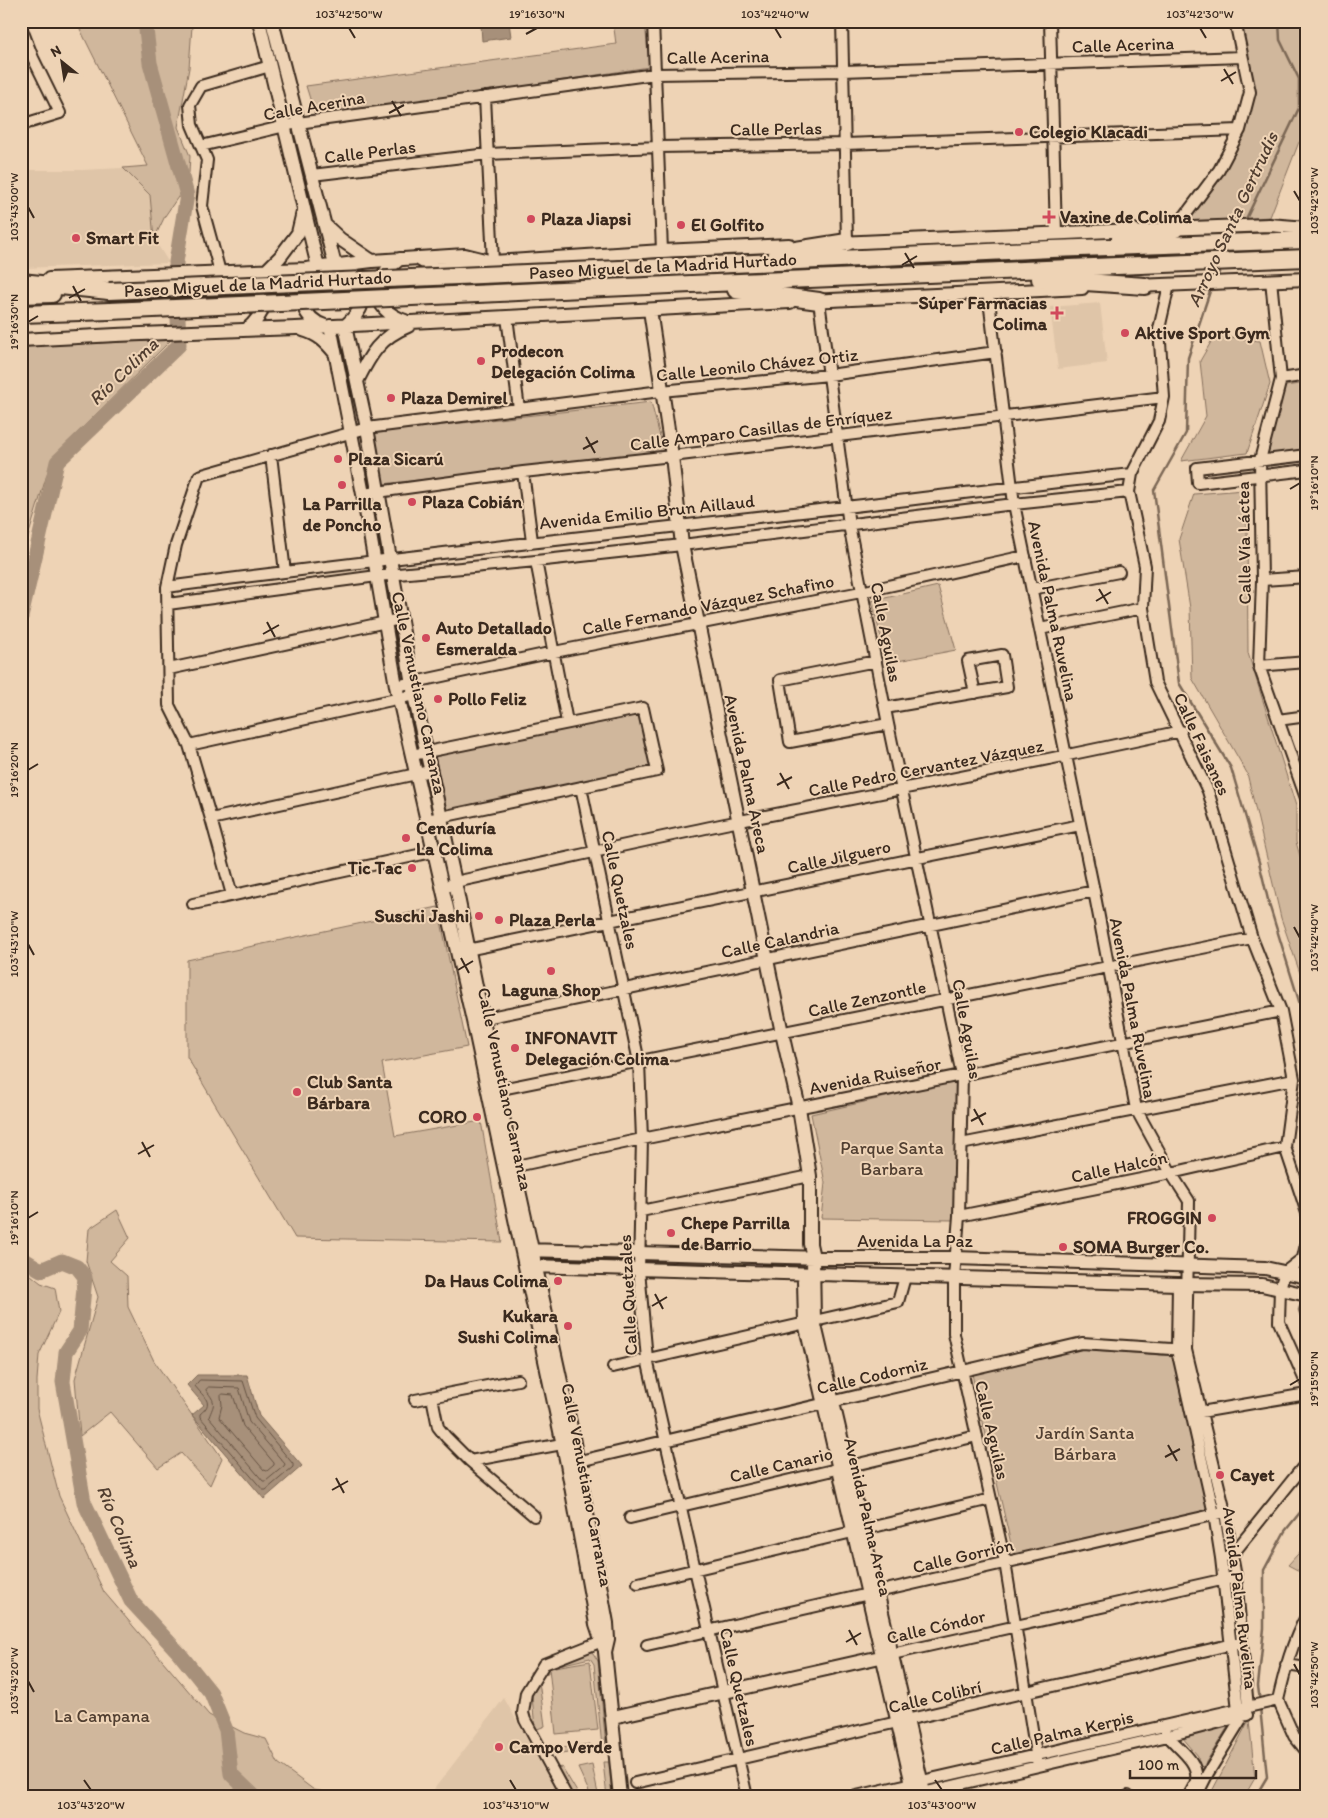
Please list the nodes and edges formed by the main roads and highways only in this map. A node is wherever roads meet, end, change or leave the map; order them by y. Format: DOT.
graph roads {
  1 [pos="1174,229"];
  2 [pos="1307,240"];
  3 [pos="847,242"];
  4 [pos="1052,249"];
  5 [pos="1307,258"];
  6 [pos="690,266"];
  7 [pos="956,273"];
  8 [pos="21,281"];
  9 [pos="691,284"];
  10 [pos="1145,286"];
  11 [pos="109,291"];
  12 [pos="21,295"];
  13 [pos="819,301"];
  14 [pos="21,314"];
  1 -- 4 [label="highway"];
  2 -- 4 [label="highway, Paseo Miguel de la Madrid Hurtado"];
  3 -- 6 [label="highway"];
  4 -- 6 [label="highway, Paseo Miguel de la Madrid Hurtado"];
  5 -- 7 [label="highway, Paseo Miguel de la Madrid Hurtado"];
  6 -- 11 [label="highway, Paseo Miguel de la Madrid Hurtado, bridge"];
  7 -- 9 [label="highway, Paseo Miguel de la Madrid Hurtado"];
  7 -- 10 [label="highway"];
  8 -- 11 [label="highway"];
  9 -- 13 [label="highway"];
  9 -- 14 [label="highway, Paseo Miguel de la Madrid Hurtado, bridge"];
  11 -- 12 [label="highway, Paseo Miguel de la Madrid Hurtado"];
}
